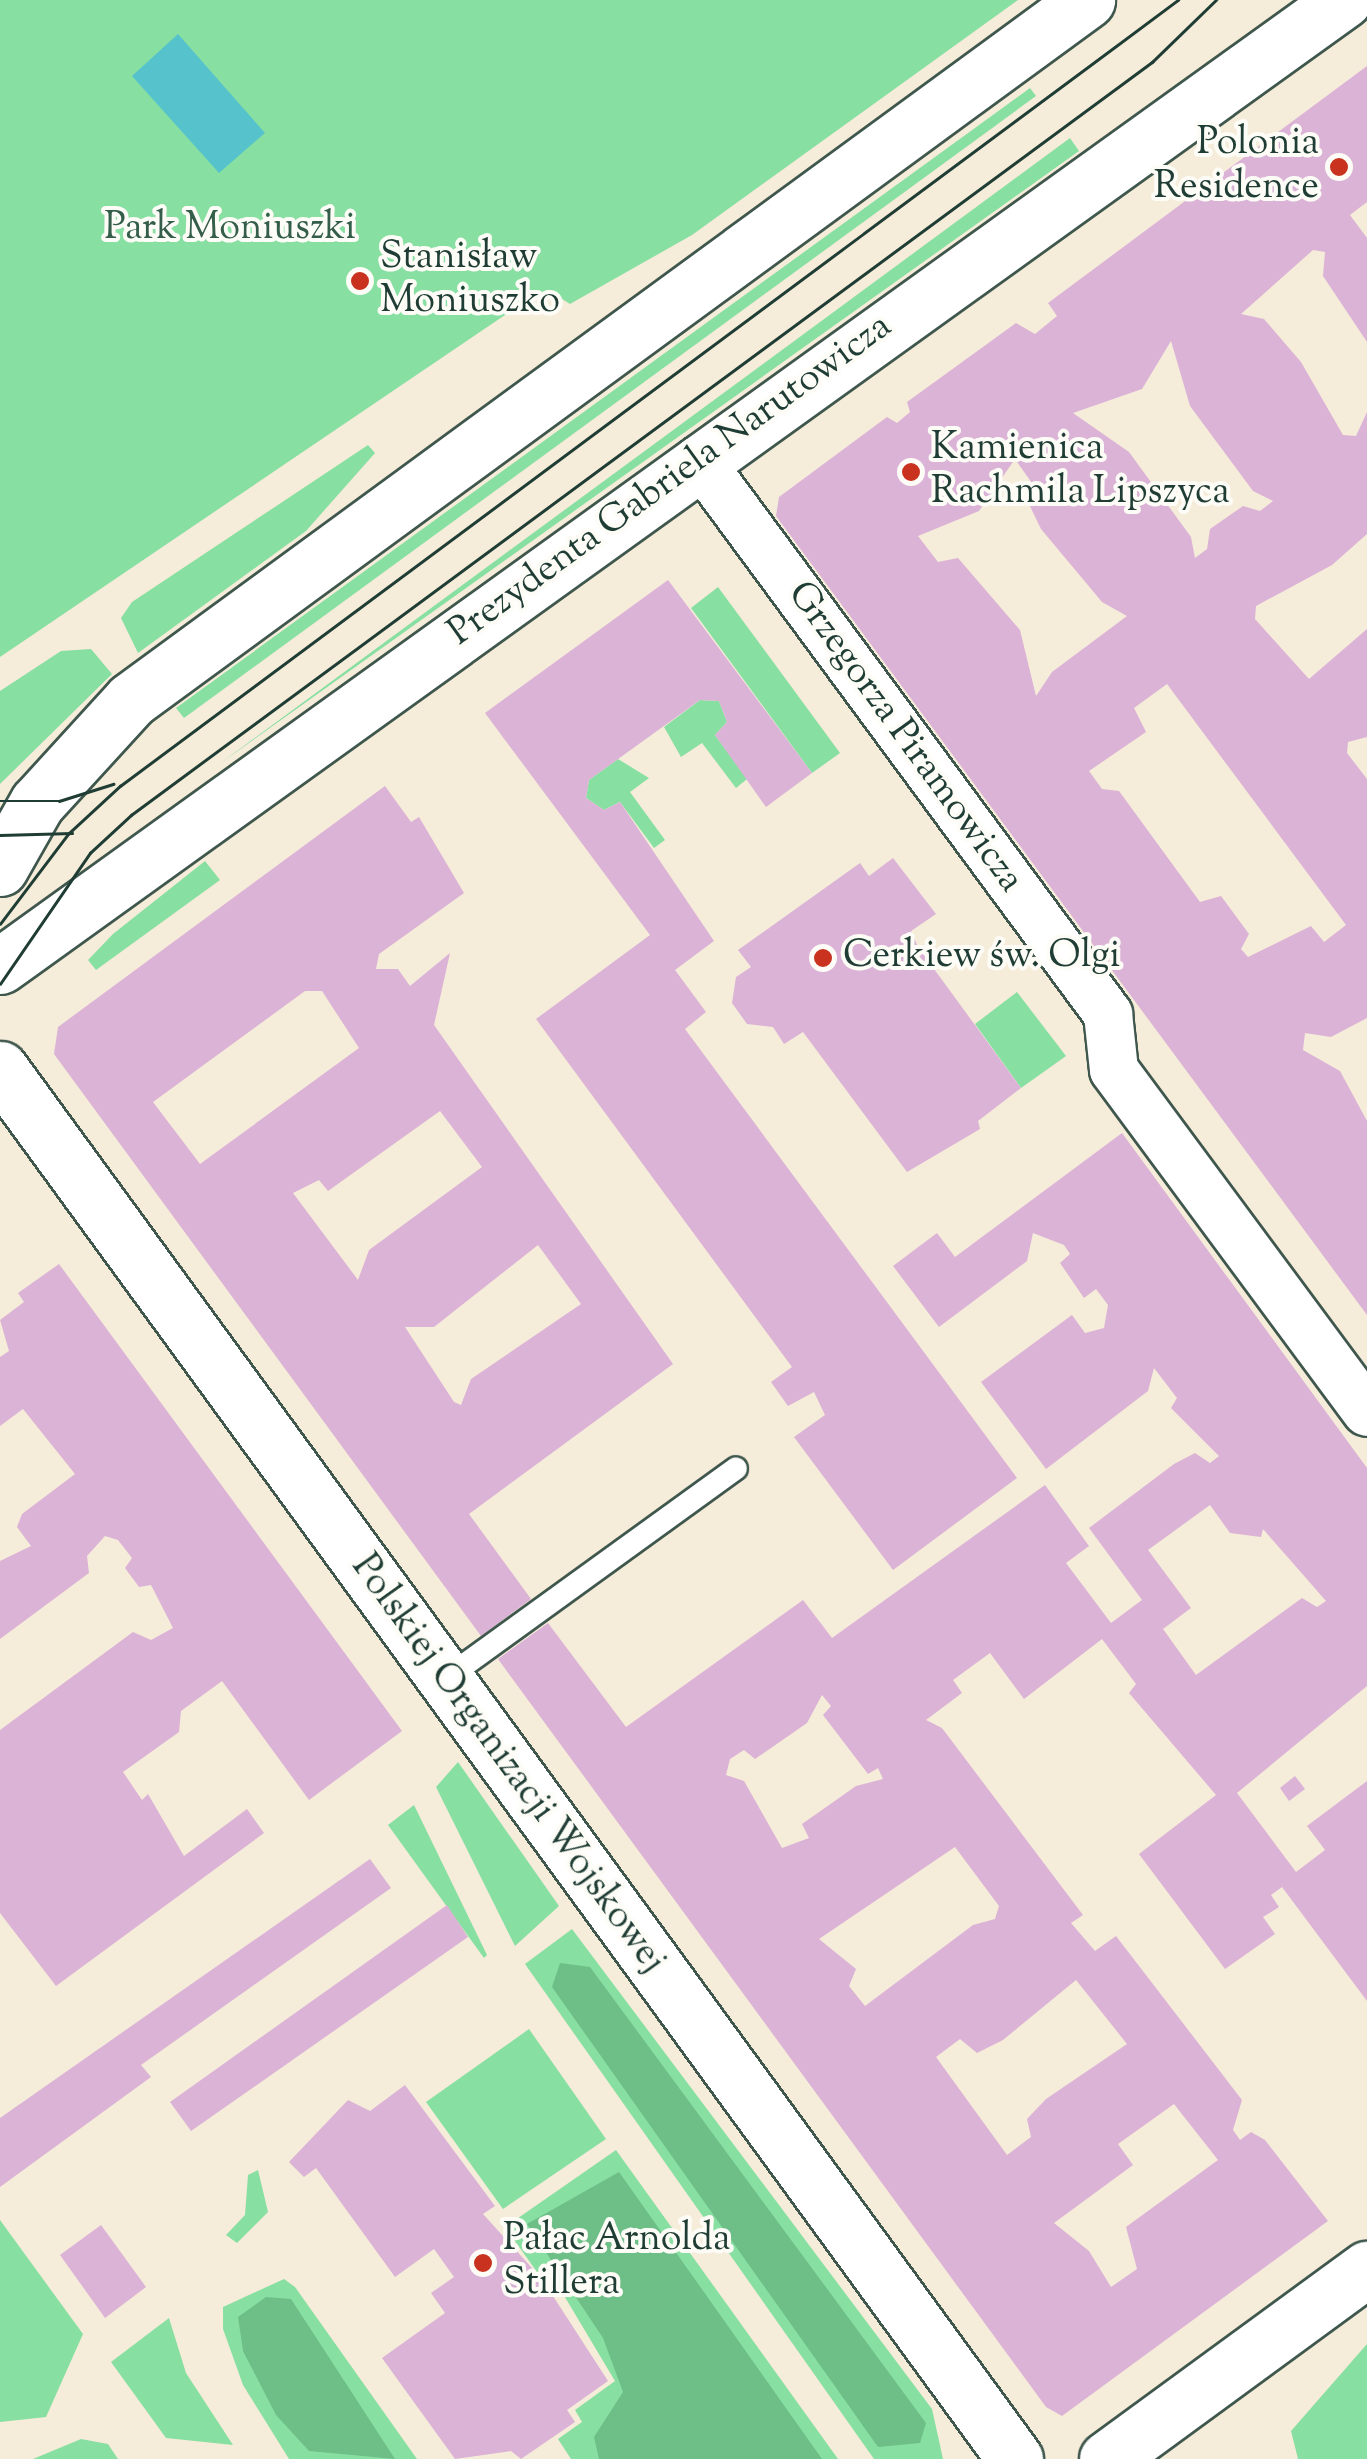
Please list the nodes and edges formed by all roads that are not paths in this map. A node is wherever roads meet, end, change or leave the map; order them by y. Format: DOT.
graph roads {
  1 [pos="1087,0"];
  2 [pos="1344,0"];
  3 [pos="699,460"];
  4 [pos="0,868"];
  5 [pos="0,966"];
  6 [pos="0,1069"];
  7 [pos="1367,1412"];
  8 [pos="736,1468"];
  9 [pos="445,1679"];
  10 [pos="1367,2269"];
  11 [pos="1015,2459"];
  12 [pos="1107,2459"];
  1 -- 4 [label="street"];
  2 -- 3 [label="street, Prezydenta Gabriela Narutowicza"];
  3 -- 5 [label="street, Prezydenta Gabriela Narutowicza"];
  3 -- 7 [label="street, Grzegorza Piramowicza"];
  6 -- 9 [label="street, Polskiej Organizacji Wojskowej"];
  8 -- 9 [label="lane"];
  9 -- 11 [label="street, Polskiej Organizacji Wojskowej"];
  10 -- 12 [label="street"];
}
